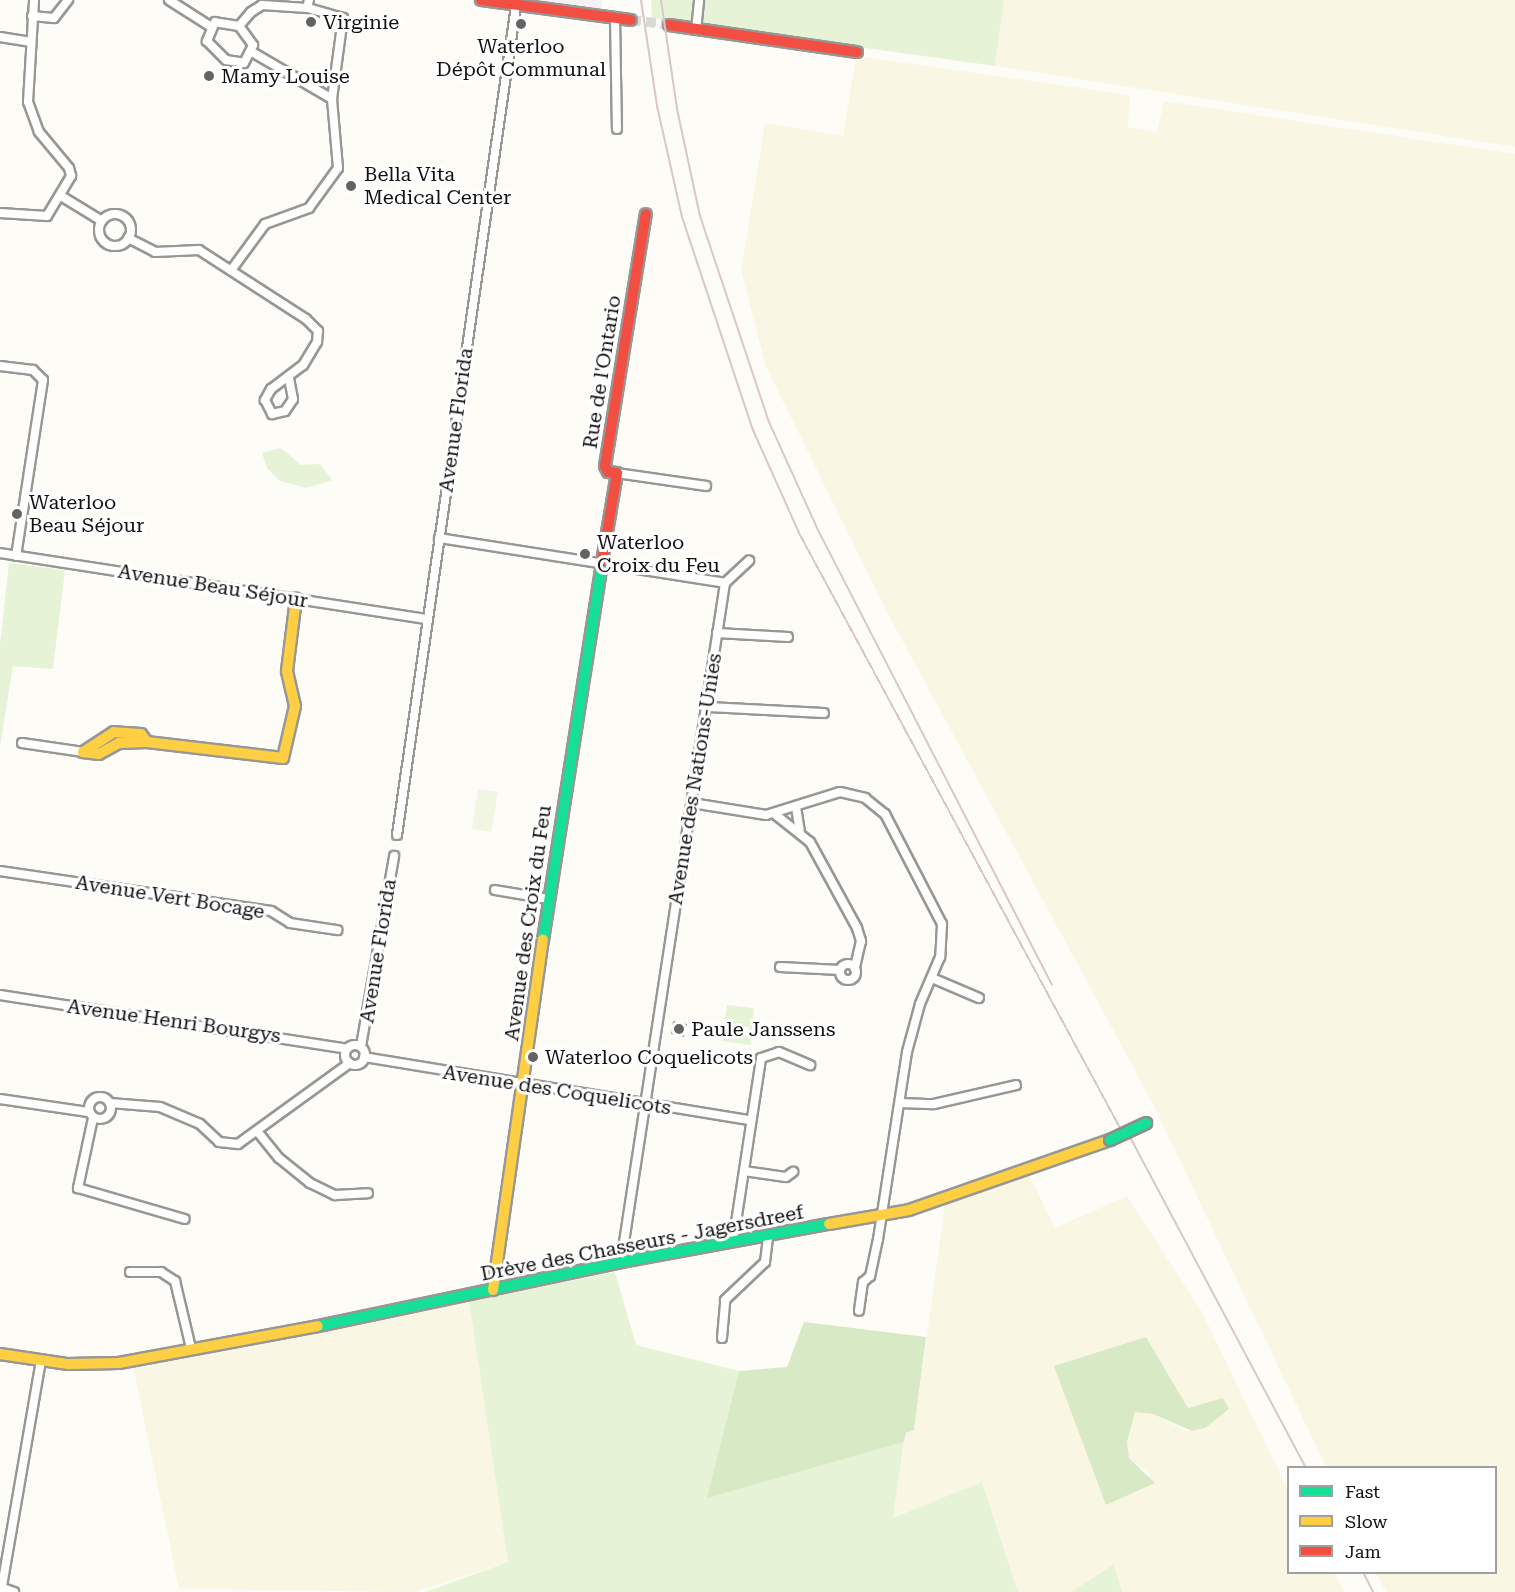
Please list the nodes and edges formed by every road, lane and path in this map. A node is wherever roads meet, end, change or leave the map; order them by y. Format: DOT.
graph roads {
  1 [pos="34,0"];
  2 [pos="68,0"];
  3 [pos="169,0"];
  4 [pos="481,0"];
  5 [pos="699,0"];
  6 [pos="308,4"];
  7 [pos="516,6"];
  8 [pos="32,16"];
  9 [pos="615,17"];
  10 [pos="631,20"];
  11 [pos="669,25"];
  12 [pos="210,26"];
  13 [pos="239,26"];
  14 [pos="696,30"];
  15 [pos="0,37"];
  16 [pos="30,42"];
  17 [pos="252,52"];
  18 [pos="857,52"];
  19 [pos="332,99"];
  20 [pos="617,129"];
  21 [pos="61,196"];
  22 [pos="0,213"];
  23 [pos="646,214"];
  24 [pos="102,221"];
  25 [pos="128,238"];
  26 [pos="232,269"];
  27 [pos="0,366"];
  28 [pos="289,378"];
  29 [pos="617,473"];
  30 [pos="706,486"];
  31 [pos="439,538"];
  32 [pos="0,554"];
  33 [pos="16,556"];
  34 [pos="749,561"];
  35 [pos="604,562"];
  36 [pos="725,583"];
  37 [pos="296,599"];
  38 [pos="427,619"];
  39 [pos="717,633"];
  40 [pos="788,637"];
  41 [pos="708,707"];
  42 [pos="824,713"];
  43 [pos="114,732"];
  44 [pos="147,742"];
  45 [pos="22,743"];
  46 [pos="119,743"];
  47 [pos="83,752"];
  48 [pos="693,803"];
  49 [pos="796,807"];
  50 [pos="776,815"];
  51 [pos="800,831"];
  52 [pos="398,834"];
  53 [pos="394,856"];
  54 [pos="0,871"];
  55 [pos="495,890"];
  56 [pos="549,899"];
  57 [pos="337,930"];
  58 [pos="780,967"];
  59 [pos="932,978"];
  60 [pos="0,995"];
  61 [pos="979,998"];
  62 [pos="361,1046"];
  63 [pos="347,1049"];
  64 [pos="364,1057"];
  65 [pos="350,1063"];
  66 [pos="810,1065"];
  67 [pos="1016,1085"];
  68 [pos="524,1086"];
  69 [pos="0,1099"];
  70 [pos="110,1103"];
  71 [pos="643,1103"];
  72 [pos="900,1103"];
  73 [pos="91,1115"];
  74 [pos="750,1120"];
  75 [pos="1146,1123"];
  76 [pos="257,1131"];
  77 [pos="744,1171"];
  78 [pos="793,1172"];
  79 [pos="368,1193"];
  80 [pos="882,1214"];
  81 [pos="185,1219"];
  82 [pos="768,1236"];
  83 [pos="733,1242"];
  84 [pos="621,1262"];
  85 [pos="130,1272"];
  86 [pos="493,1290"];
  87 [pos="859,1311"];
  88 [pos="722,1338"];
  89 [pos="191,1348"];
  90 [pos="0,1354"];
  91 [pos="41,1360"];
  92 [pos="1,1589"];
  93 [pos="14,1592"];
  1 -- 8 [label="street"];
  2 -- 8 [label="street"];
  3 -- 12 [label="street"];
  4 -- 7 [label="street"];
  5 -- 14 [label="street"];
  6 -- 13 [label="street"];
  6 -- 19 [label="street"];
  7 -- 9 [label="street"];
  7 -- 31 [label="street, Avenue Florida"];
  8 -- 16 [label="street"];
  9 -- 10 [label="street"];
  9 -- 20 [label="street"];
  11 -- 14 [label="street"];
  12 -- 13 [label="street"];
  12 -- 17 [label="street"];
  13 -- 17 [label="street"];
  14 -- 18 [label="street"];
  15 -- 16 [label="street"];
  16 -- 21 [label="street"];
  17 -- 19 [label="street"];
  19 -- 26 [label="street"];
  21 -- 22 [label="street"];
  21 -- 24 [label="street"];
  23 -- 29 [label="street, Rue de l'Ontario"];
  24 -- 25 [label="street"];
  24 -- 25 [label="street"];
  25 -- 26 [label="street"];
  26 -- 28 [label="street"];
  27 -- 33 [label="street"];
  28 -- 28 [label="street"];
  29 -- 30 [label="street"];
  29 -- 35 [label="street, Rue de l'Ontario"];
  31 -- 35 [label="street"];
  31 -- 38 [label="street, Avenue Florida"];
  32 -- 33 [label="street, Avenue Beau Séjour"];
  33 -- 37 [label="street, Avenue Beau Séjour"];
  34 -- 36 [label="street"];
  35 -- 36 [label="street"];
  35 -- 56 [label="street, Avenue des Croix du Feu"];
  36 -- 39 [label="street, Avenue des Nations-Unies"];
  37 -- 38 [label="street, Avenue Beau Séjour"];
  37 -- 44 [label="street"];
  38 -- 52 [label="street, Avenue Florida"];
  39 -- 40 [label="street"];
  39 -- 41 [label="street, Avenue des Nations-Unies"];
  41 -- 42 [label="street"];
  41 -- 48 [label="street, Avenue des Nations-Unies"];
  43 -- 44 [label="street"];
  43 -- 46 [label="street"];
  43 -- 47 [label="street"];
  44 -- 46 [label="street"];
  45 -- 47 [label="street"];
  46 -- 47 [label="street"];
  48 -- 50 [label="street"];
  48 -- 71 [label="street, Avenue des Nations-Unies"];
  49 -- 50 [label="street"];
  49 -- 51 [label="street"];
  49 -- 59 [label="street"];
  50 -- 51 [label="street"];
  51 -- 58 [label="street"];
  53 -- 62 [label="street, Avenue Florida"];
  54 -- 57 [label="street, Avenue Vert Bocage"];
  55 -- 56 [label="street"];
  56 -- 68 [label="street, Avenue des Croix du Feu"];
  59 -- 61 [label="street"];
  59 -- 72 [label="street"];
  60 -- 63 [label="street, Avenue Henri Bourgys"];
  62 -- 63 [label="street"];
  62 -- 64 [label="street"];
  63 -- 65 [label="street"];
  64 -- 65 [label="street"];
  64 -- 68 [label="street, Avenue des Coquelicots"];
  65 -- 76 [label="street"];
  66 -- 74 [label="street"];
  67 -- 72 [label="street"];
  68 -- 71 [label="street, Avenue des Coquelicots"];
  68 -- 86 [label="street, Avenue des Croix du Feu"];
  69 -- 73 [label="street"];
  70 -- 73 [label="street"];
  70 -- 73 [label="street"];
  70 -- 76 [label="street"];
  71 -- 74 [label="street, Avenue des Coquelicots"];
  71 -- 84 [label="street, Avenue des Nations-Unies"];
  72 -- 80 [label="street"];
  73 -- 81 [label="street"];
  74 -- 77 [label="street"];
  75 -- 80 [label="street, Drève des Chasseurs - Jagersdreef, bridge"];
  76 -- 79 [label="street"];
  77 -- 78 [label="street"];
  77 -- 83 [label="street"];
  80 -- 82 [label="street, Drève des Chasseurs - Jagersdreef"];
  80 -- 87 [label="street"];
  82 -- 83 [label="street, Drève des Chasseurs - Jagersdreef"];
  82 -- 88 [label="street"];
  83 -- 84 [label="street, Drève des Chasseurs - Jagersdreef"];
  84 -- 86 [label="street, Drève des Chasseurs - Jagersdreef"];
  85 -- 89 [label="street"];
  86 -- 89 [label="street, Drève des Chasseurs - Jagersdreef"];
  89 -- 91 [label="street, Drève des Chasseurs - Jagersdreef"];
  90 -- 91 [label="street, Drève des Chasseurs - Jagersdreef"];
  91 -- 92 [label="street"];
  92 -- 93 [label="street"];
}
